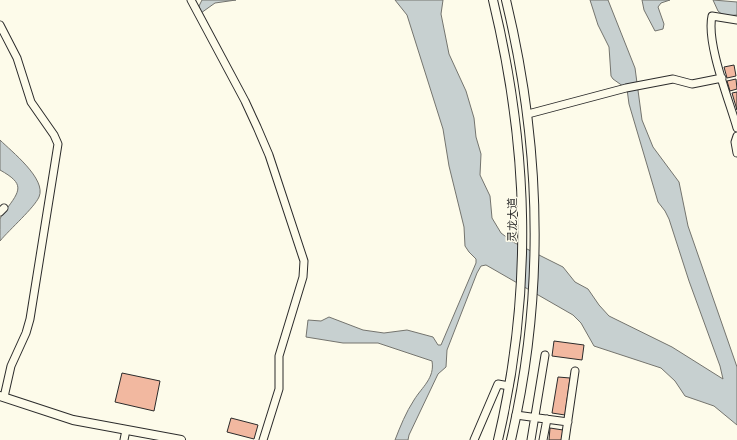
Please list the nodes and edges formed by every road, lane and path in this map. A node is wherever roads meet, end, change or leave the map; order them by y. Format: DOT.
graph roads {
  1 [pos="191,0"];
  2 [pos="493,0"];
  3 [pos="506,0"];
  4 [pos="737,20"];
  5 [pos="0,25"];
  6 [pos="722,78"];
  7 [pos="528,114"];
  8 [pos="737,128"];
  9 [pos="737,136"];
  10 [pos="737,153"];
  11 [pos="545,355"];
  12 [pos="575,371"];
  13 [pos="509,386"];
  14 [pos="2,396"];
  15 [pos="516,415"];
  16 [pos="535,417"];
  17 [pos="547,419"];
  18 [pos="568,422"];
  19 [pos="126,430"];
  20 [pos="124,440"];
  21 [pos="181,440"];
  22 [pos="263,440"];
  23 [pos="474,440"];
  24 [pos="498,440"];
  25 [pos="511,440"];
  26 [pos="531,440"];
  27 [pos="543,440"];
  28 [pos="565,440"];
  1 -- 22 [label="street"];
  2 -- 13 [label="main road, 灵龙大道"];
  3 -- 7 [label="main road, 灵龙大道"];
  4 -- 6 [label="street"];
  5 -- 14 [label="street"];
  6 -- 7 [label="street"];
  6 -- 8 [label="street"];
  7 -- 15 [label="main road, 灵龙大道"];
  9 -- 10 [label="street"];
  11 -- 16 [label="street"];
  12 -- 18 [label="street"];
  13 -- 23 [label="street"];
  13 -- 24 [label="main road, 灵龙大道"];
  14 -- 19 [label="main road"];
  15 -- 16 [label="street"];
  15 -- 25 [label="main road, 灵龙大道"];
  16 -- 17 [label="street"];
  16 -- 26 [label="street"];
  17 -- 18 [label="street"];
  17 -- 27 [label="street"];
  18 -- 28 [label="street"];
  19 -- 20 [label="street"];
  19 -- 21 [label="main road"];
}
